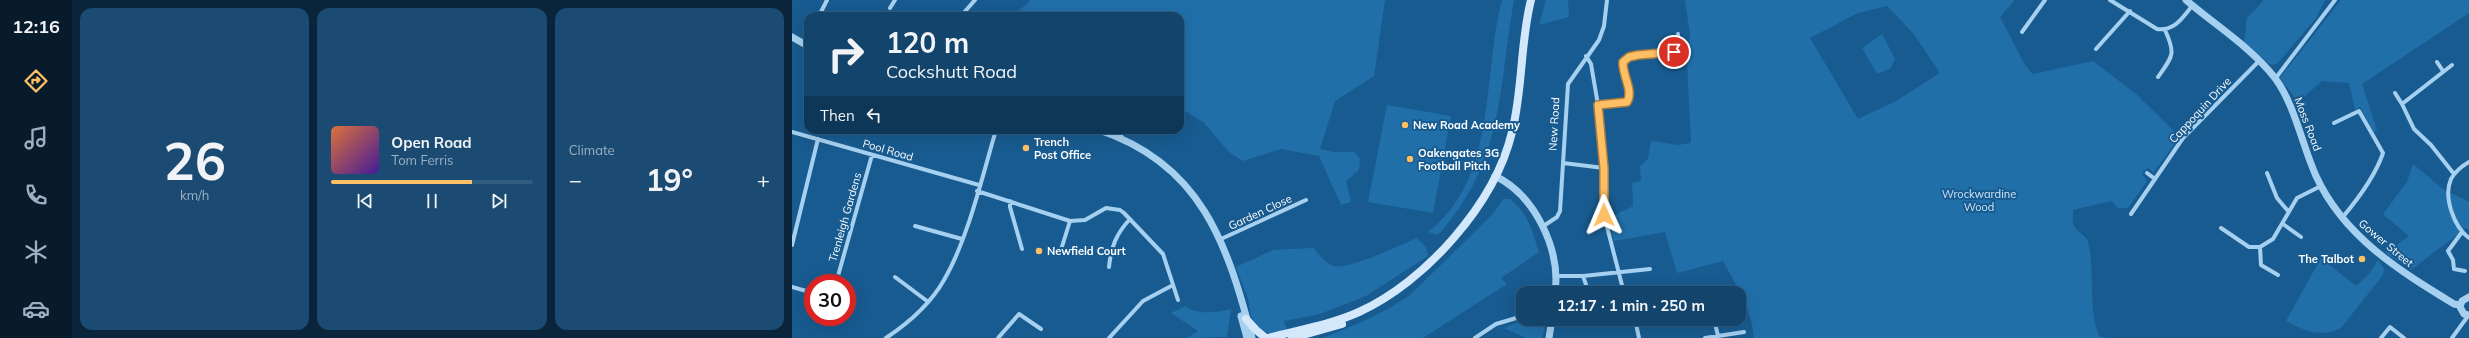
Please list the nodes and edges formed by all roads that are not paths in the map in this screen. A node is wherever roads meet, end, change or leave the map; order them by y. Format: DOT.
graph roads {
  1 [pos="827,0"];
  2 [pos="895,0"];
  3 [pos="976,0"];
  4 [pos="1531,0"];
  5 [pos="1536,0"];
  6 [pos="1607,0"];
  7 [pos="2045,0"];
  8 [pos="2110,0"];
  9 [pos="2186,0"];
  10 [pos="2335,0"];
  11 [pos="2192,6"];
  12 [pos="890,8"];
  13 [pos="2130,11"];
  14 [pos="821,12"];
  15 [pos="965,12"];
  16 [pos="2165,30"];
  17 [pos="2022,32"];
  18 [pos="1678,34"];
  19 [pos="792,37"];
  20 [pos="804,42"];
  21 [pos="2096,48"];
  22 [pos="1586,56"];
  23 [pos="2259,61"];
  24 [pos="2437,62"];
  25 [pos="2452,65"];
  26 [pos="2443,71"];
  27 [pos="2158,77"];
  28 [pos="2275,78"];
  29 [pos="2395,93"];
  30 [pos="2402,104"];
  31 [pos="1598,105"];
  32 [pos="2334,124"];
  33 [pos="792,132"];
  34 [pos="995,134"];
  35 [pos="1111,134"];
  36 [pos="1122,134"];
  37 [pos="1120,137"];
  38 [pos="818,139"];
  39 [pos="872,155"];
  40 [pos="1563,162"];
  41 [pos="2469,162"];
  42 [pos="1604,168"];
  43 [pos="2147,173"];
  44 [pos="2267,173"];
  45 [pos="2454,174"];
  46 [pos="1497,177"];
  47 [pos="2155,179"];
  48 [pos="979,185"];
  49 [pos="2321,186"];
  50 [pos="977,191"];
  51 [pos="1306,200"];
  52 [pos="1010,202"];
  53 [pos="2288,211"];
  54 [pos="2131,214"];
  55 [pos="2342,218"];
  56 [pos="1130,219"];
  57 [pos="1070,221"];
  58 [pos="2283,224"];
  59 [pos="915,226"];
  60 [pos="1542,227"];
  61 [pos="2221,228"];
  62 [pos="2462,232"];
  63 [pos="2302,237"];
  64 [pos="2469,238"];
  65 [pos="962,239"];
  66 [pos="1221,240"];
  67 [pos="792,246"];
  68 [pos="2260,247"];
  69 [pos="1022,249"];
  70 [pos="1060,253"];
  71 [pos="1109,267"];
  72 [pos="1650,269"];
  73 [pos="2465,271"];
  74 [pos="1618,272"];
  75 [pos="1232,273"];
  76 [pos="839,274"];
  77 [pos="1556,276"];
  78 [pos="1583,276"];
  79 [pos="2278,276"];
  80 [pos="895,277"];
  81 [pos="1173,285"];
  82 [pos="792,286"];
  83 [pos="1555,286"];
  84 [pos="1587,286"];
  85 [pos="1622,286"];
  86 [pos="804,290"];
  87 [pos="2469,297"];
  88 [pos="1178,300"];
  89 [pos="927,301"];
  90 [pos="2460,304"];
  91 [pos="2468,316"];
  92 [pos="1516,317"];
  93 [pos="1246,319"];
  94 [pos="1551,326"];
  95 [pos="1637,326"];
  96 [pos="1716,326"];
  97 [pos="1042,330"];
  98 [pos="1744,332"];
  99 [pos="1718,336"];
  100 [pos="886,338"];
  101 [pos="998,338"];
  102 [pos="1108,338"];
  103 [pos="1247,338"];
  104 [pos="1252,338"];
  105 [pos="1267,338"];
  106 [pos="1292,338"];
  107 [pos="1475,338"];
  108 [pos="1549,338"];
  109 [pos="1640,338"];
  110 [pos="1705,338"];
  111 [pos="2381,338"];
  112 [pos="2404,338"];
  113 [pos="2452,338"];
  1 -- 14 [label="street"];
  2 -- 12 [label="street"];
  3 -- 15 [label="street"];
  4 -- 46 [label="main road"];
  5 -- 46 [label="main road"];
  6 -- 22 [label="street, New Road"];
  7 -- 17 [label="street"];
  8 -- 13 [label="street"];
  9 -- 11 [label="street, Moss Road"];
  10 -- 28 [label="street"];
  11 -- 16 [label="street"];
  11 -- 23 [label="street, Moss Road"];
  13 -- 16 [label="street"];
  13 -- 21 [label="street"];
  16 -- 27 [label="street"];
  18 -- 31 [label="street"];
  19 -- 20 [label="street"];
  22 -- 31 [label="street"];
  22 -- 40 [label="street, New Road"];
  23 -- 28 [label="street, Moss Road"];
  23 -- 47 [label="street, Cappoquin Drive"];
  24 -- 26 [label="street"];
  25 -- 26 [label="street"];
  26 -- 30 [label="street"];
  28 -- 49 [label="street, Moss Road"];
  29 -- 30 [label="street"];
  30 -- 45 [label="street"];
  31 -- 42 [label="street"];
  32 -- 55 [label="street"];
  33 -- 38 [label="street, Pool Road"];
  34 -- 48 [label="street"];
  35 -- 37 [label="street"];
  36 -- 37 [label="street"];
  37 -- 66 [label="street"];
  38 -- 39 [label="street, Pool Road"];
  38 -- 67 [label="street"];
  39 -- 48 [label="street, Pool Road"];
  39 -- 76 [label="street, Trenleigh Gardens"];
  40 -- 42 [label="street"];
  40 -- 60 [label="street, New Road"];
  41 -- 45 [label="street"];
  42 -- 74 [label="street"];
  43 -- 47 [label="street"];
  44 -- 53 [label="street"];
  45 -- 62 [label="street"];
  46 -- 60 [label="street"];
  46 -- 105 [label="main road"];
  46 -- 106 [label="main road"];
  47 -- 54 [label="street, Cappoquin Drive"];
  48 -- 50 [label="street"];
  49 -- 53 [label="street"];
  49 -- 55 [label="street, Moss Road"];
  50 -- 52 [label="street"];
  50 -- 65 [label="street"];
  51 -- 66 [label="street, Garden Close"];
  52 -- 57 [label="street"];
  52 -- 69 [label="street"];
  53 -- 58 [label="street"];
  55 -- 90 [label="street, Gower Street"];
  56 -- 57 [label="street"];
  56 -- 71 [label="street"];
  56 -- 81 [label="street"];
  57 -- 70 [label="street"];
  58 -- 63 [label="street"];
  58 -- 68 [label="street"];
  59 -- 65 [label="street"];
  60 -- 77 [label="street"];
  61 -- 68 [label="street"];
  62 -- 64 [label="street"];
  62 -- 73 [label="street"];
  65 -- 89 [label="street"];
  66 -- 75 [label="street"];
  68 -- 79 [label="street"];
  72 -- 74 [label="street"];
  74 -- 78 [label="street"];
  74 -- 85 [label="street"];
  75 -- 93 [label="street"];
  75 -- 103 [label="street"];
  77 -- 78 [label="street"];
  77 -- 83 [label="street"];
  78 -- 84 [label="street"];
  80 -- 89 [label="street"];
  81 -- 88 [label="street"];
  81 -- 102 [label="street"];
  82 -- 86 [label="street"];
  87 -- 90 [label="street"];
  89 -- 100 [label="street"];
  90 -- 91 [label="street"];
  91 -- 113 [label="street"];
  92 -- 107 [label="street"];
  93 -- 104 [label="street"];
  93 -- 105 [label="main road"];
  94 -- 108 [label="street"];
  95 -- 109 [label="street"];
  96 -- 99 [label="street"];
  97 -- 101 [label="street"];
  98 -- 99 [label="street"];
  99 -- 110 [label="street"];
  111 -- 112 [label="street"];
}
